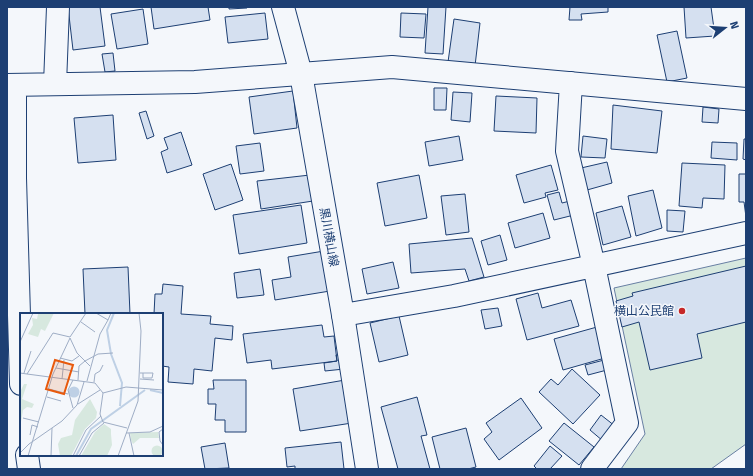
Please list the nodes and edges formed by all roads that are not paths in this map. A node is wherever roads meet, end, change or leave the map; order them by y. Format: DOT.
graph roads {
  1 [pos="58,7"];
  2 [pos="283,7"];
  3 [pos="301,74"];
  4 [pos="571,83"];
  5 [pos="56,84"];
  6 [pos="11,85"];
  7 [pos="746,99"];
  8 [pos="746,233"];
  9 [pos="594,266"];
  10 [pos="343,315"];
  11 [pos="20,343"];
  12 [pos="27,456"];
  13 [pos="29,469"];
  14 [pos="367,469"];
  15 [pos="592,469"];
  1 -- 5 [label="street"];
  2 -- 3 [label="street, 黒川横山線"];
  3 -- 4 [label="street"];
  3 -- 5 [label="street"];
  3 -- 10 [label="street, 黒川横山線"];
  4 -- 7 [label="street"];
  4 -- 9 [label="street"];
  5 -- 6 [label="street"];
  6 -- 11 [label="street"];
  8 -- 9 [label="street"];
  9 -- 10 [label="street"];
  9 -- 15 [label="street"];
  10 -- 14 [label="street, 黒川横山線"];
  12 -- 13 [label="street"];
}
